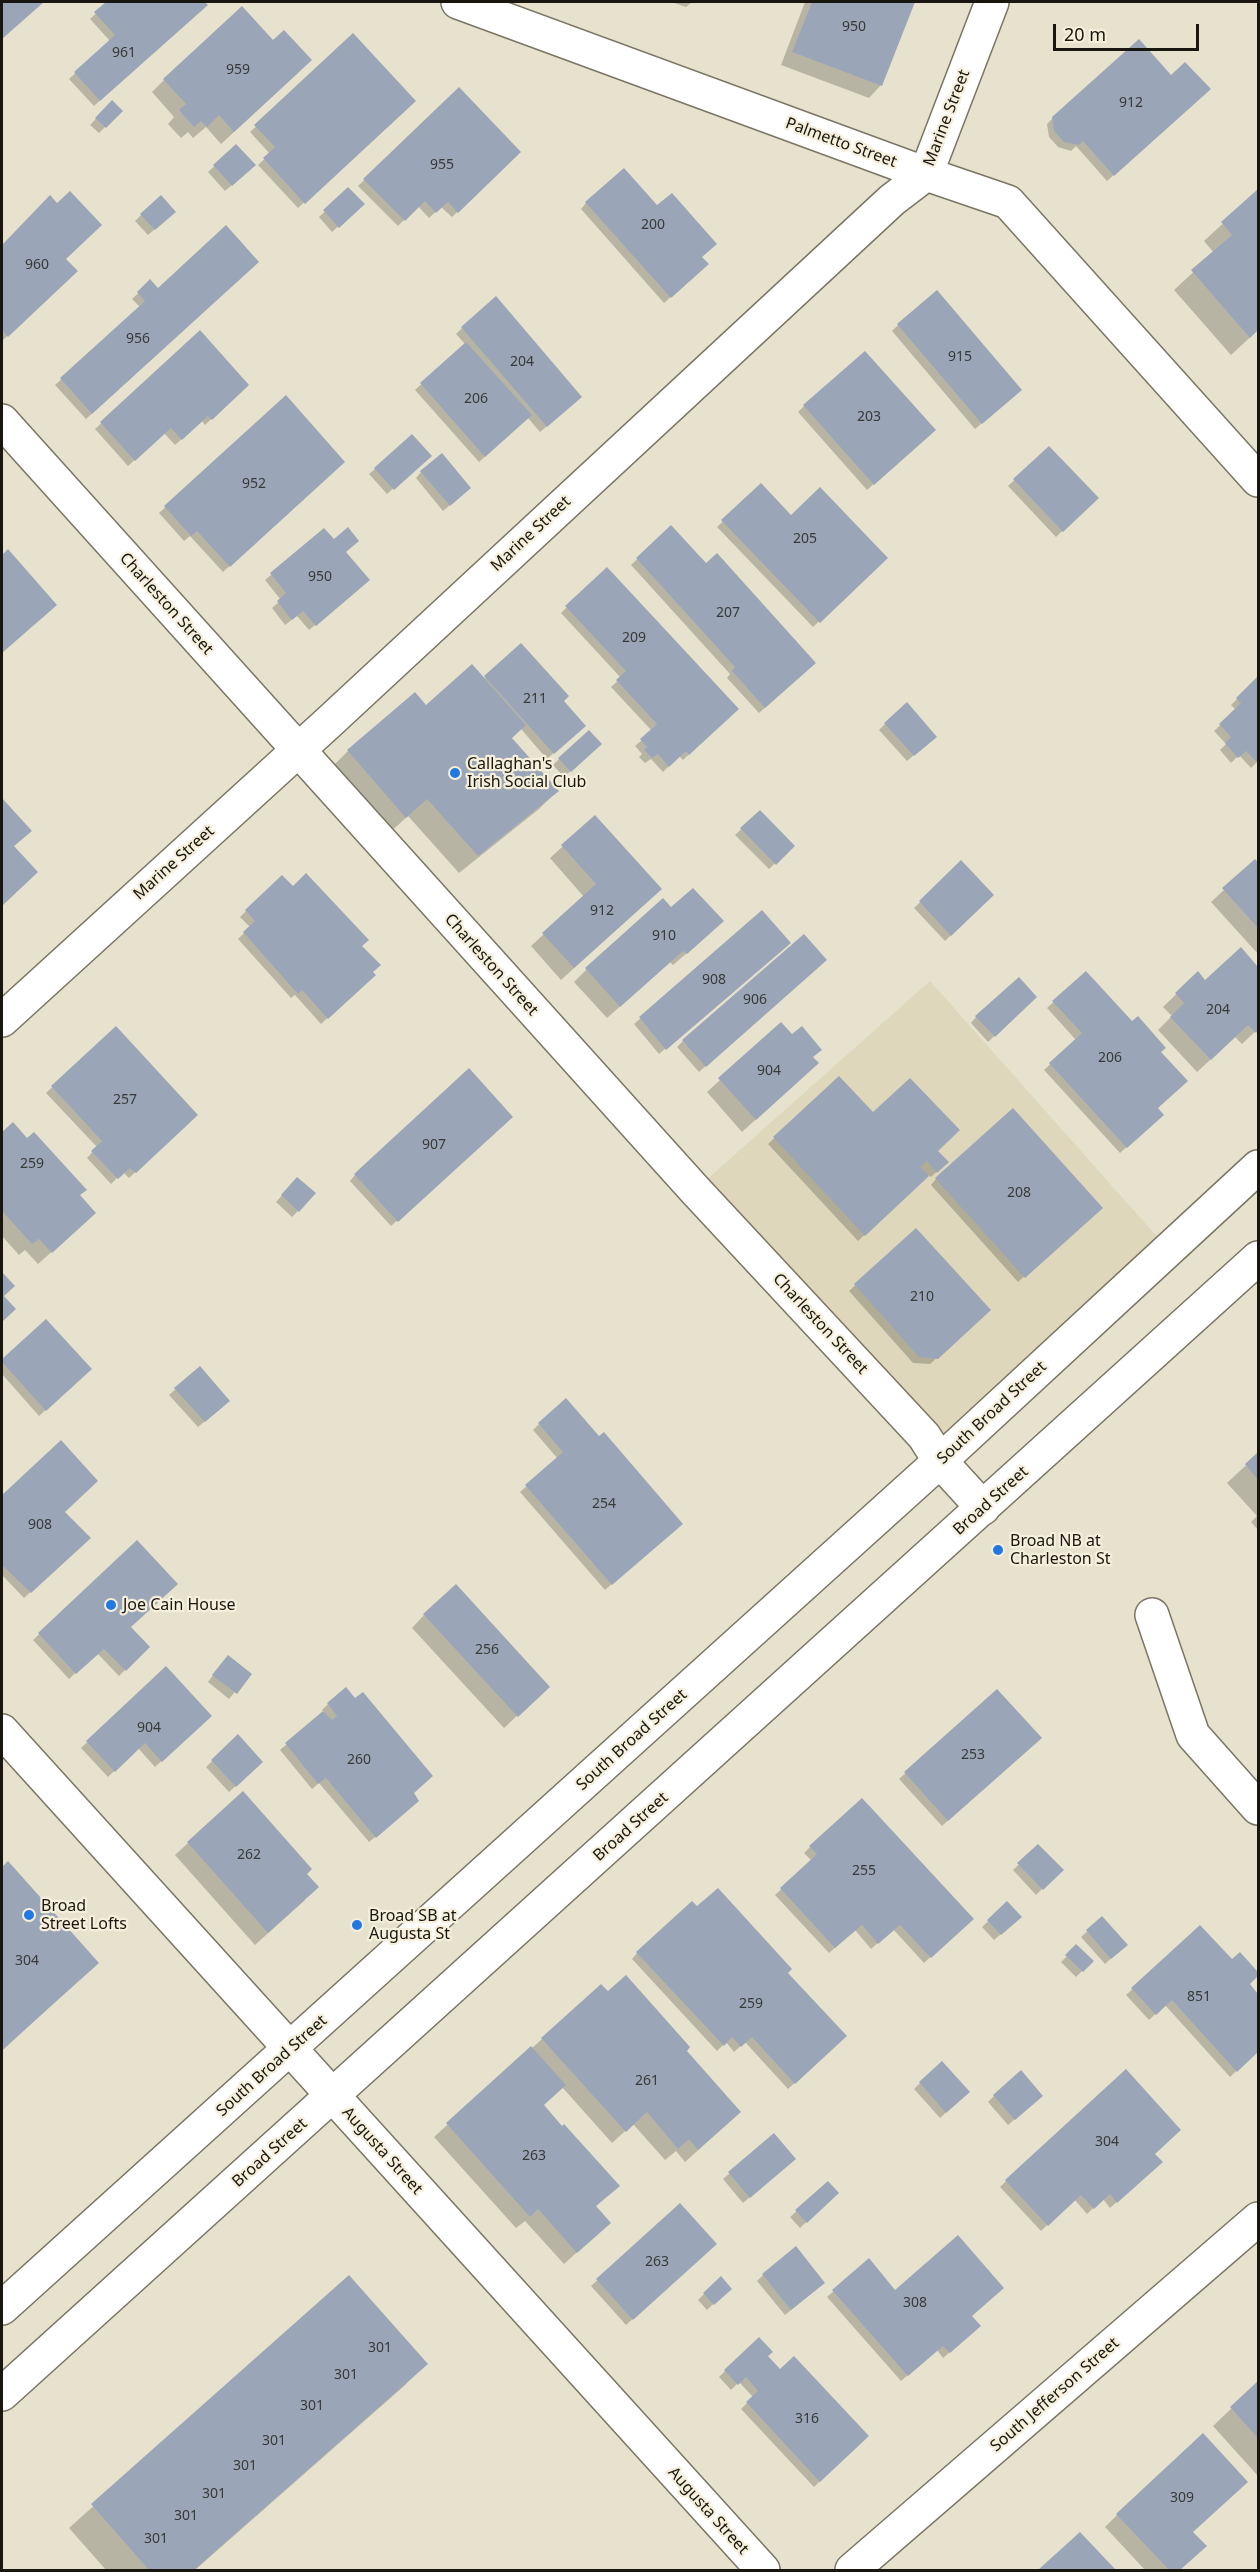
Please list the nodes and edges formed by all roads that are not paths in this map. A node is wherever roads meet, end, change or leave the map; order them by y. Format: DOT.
graph roads {
  1 [pos="458,2"];
  2 [pos="992,2"];
  3 [pos="926,174"];
  4 [pos="2,421"];
  5 [pos="1258,480"];
  6 [pos="297,751"];
  7 [pos="2,1020"];
  8 [pos="1258,1167"];
  9 [pos="1258,1258"];
  10 [pos="940,1461"];
  11 [pos="983,1508"];
  12 [pos="1152,1615"];
  13 [pos="2,1731"];
  14 [pos="1258,1808"];
  15 [pos="290,2049"];
  16 [pos="332,2097"];
  17 [pos="1258,2219"];
  18 [pos="2,2308"];
  19 [pos="2,2394"];
  20 [pos="763,2571"];
  21 [pos="852,2571"];
  1 -- 3 [label="street, Palmetto Street"];
  2 -- 3 [label="street, Marine Street"];
  3 -- 5 [label="street, Palmetto Street"];
  3 -- 6 [label="street, Marine Street"];
  4 -- 6 [label="street, Charleston Street"];
  6 -- 7 [label="street, Marine Street"];
  6 -- 10 [label="street, Charleston Street"];
  8 -- 10 [label="street, South Broad Street"];
  9 -- 11 [label="street, Broad Street"];
  10 -- 11 [label="street, Charleston Street"];
  10 -- 15 [label="street, South Broad Street"];
  11 -- 16 [label="street, Broad Street"];
  12 -- 14 [label="street"];
  13 -- 15 [label="street, Augusta Street"];
  15 -- 16 [label="street, Augusta Street"];
  15 -- 18 [label="street, South Broad Street"];
  16 -- 19 [label="street, Broad Street"];
  16 -- 20 [label="street, Augusta Street"];
  17 -- 21 [label="street, South Jefferson Street"];
}
